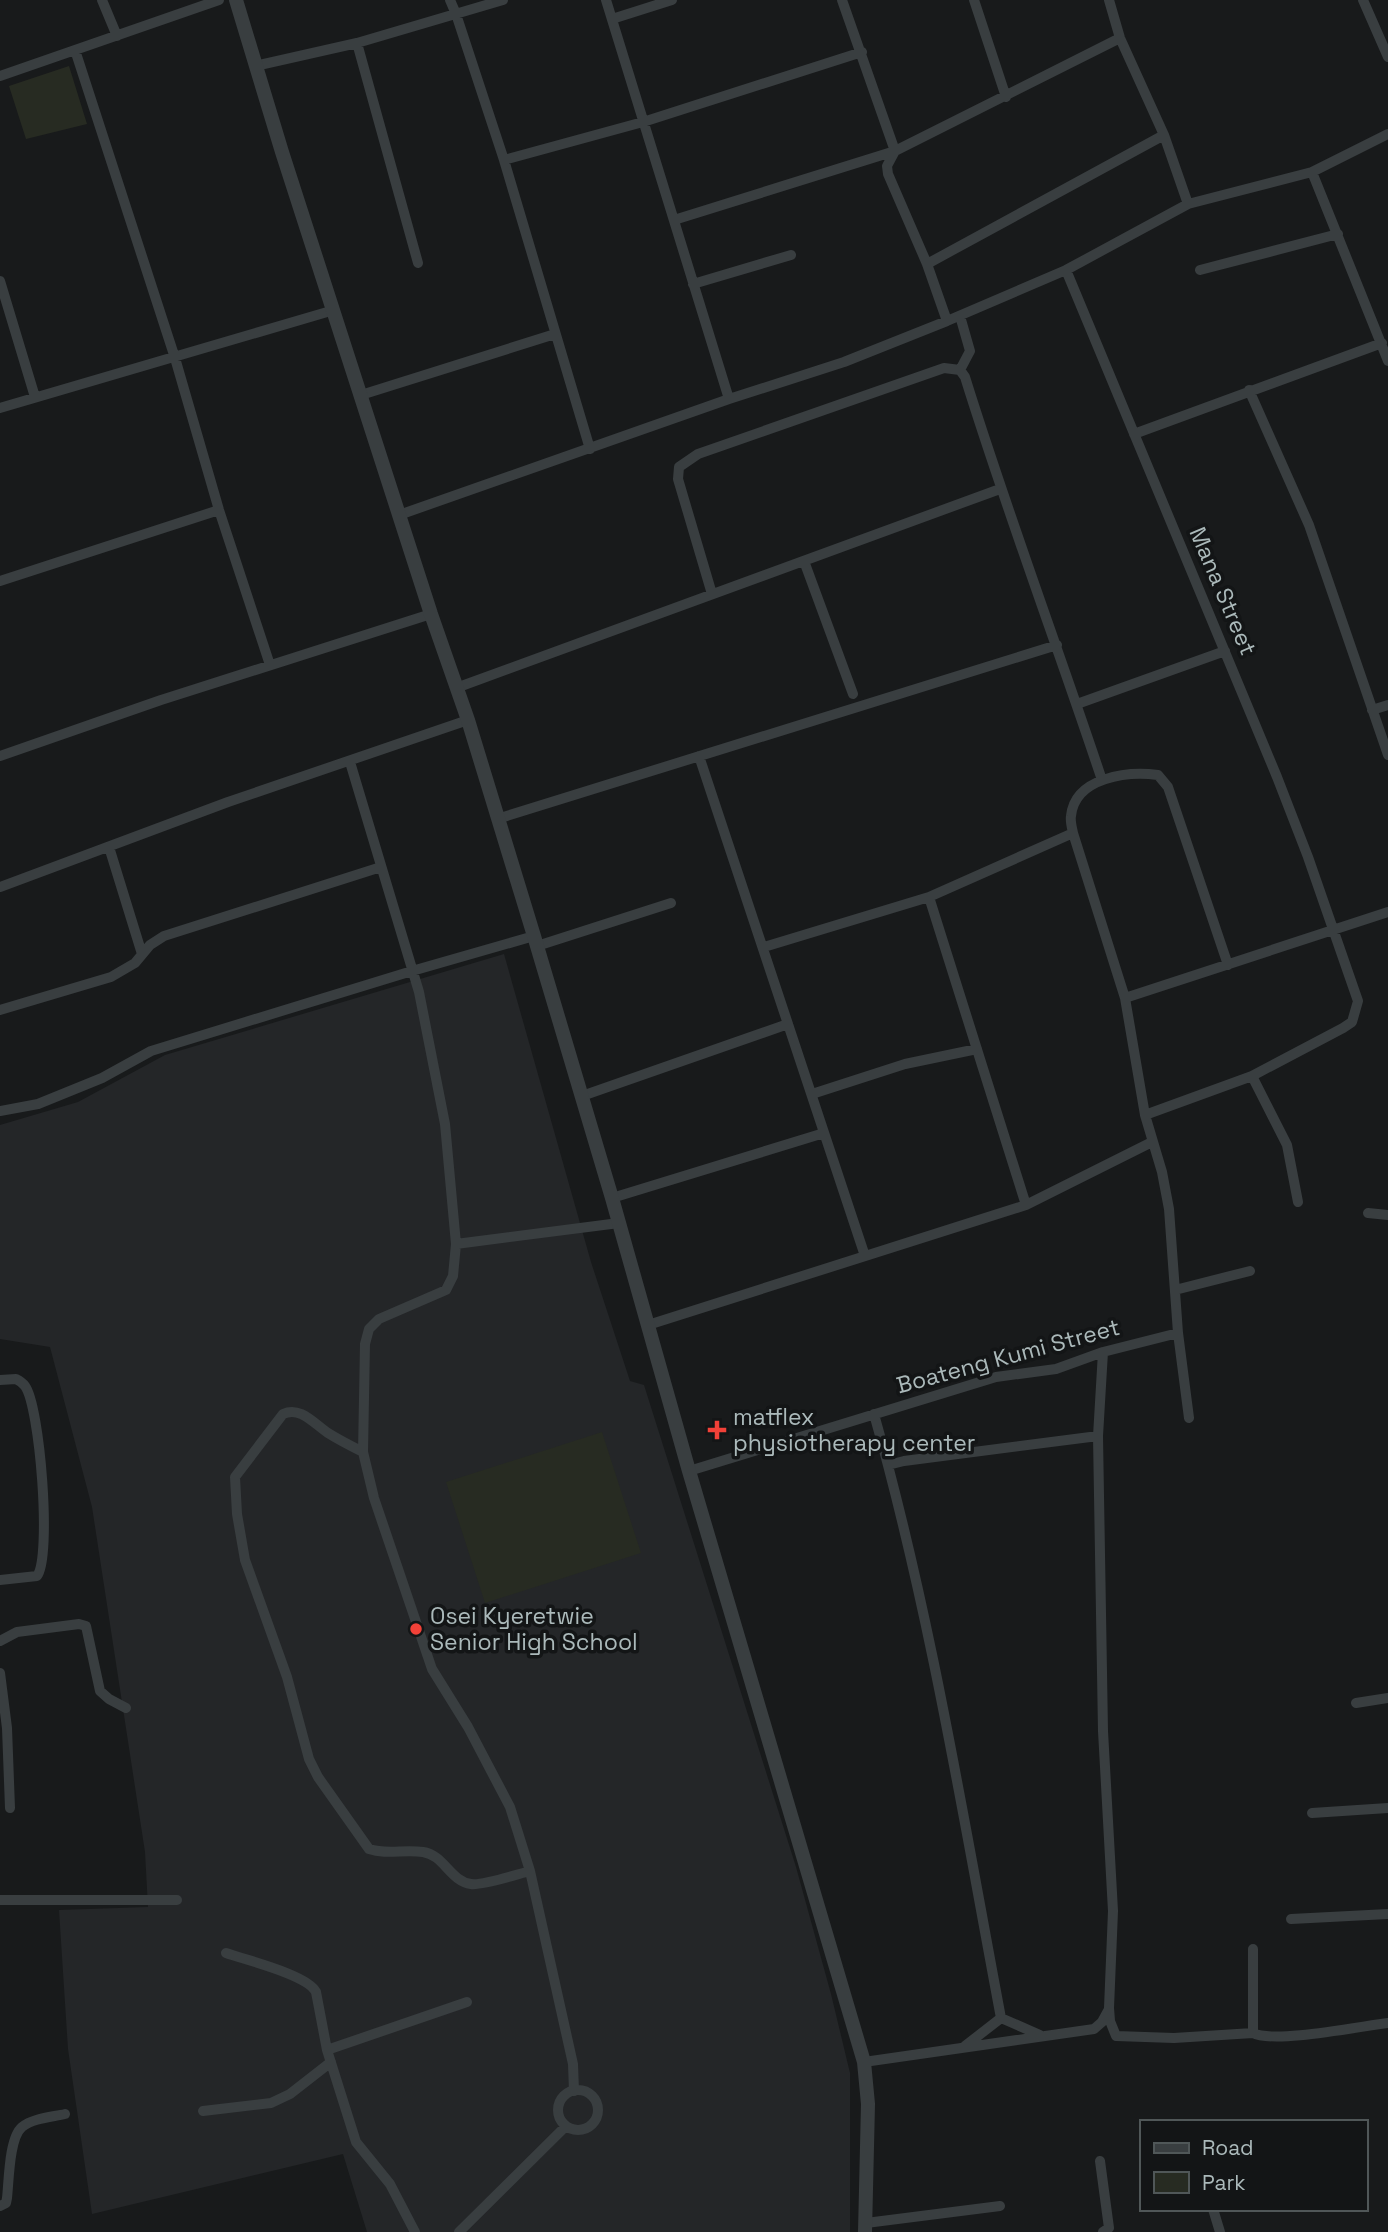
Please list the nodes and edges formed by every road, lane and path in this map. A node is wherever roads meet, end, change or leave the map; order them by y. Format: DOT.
graph roads {
  1 [pos="102,0"];
  2 [pos="219,0"];
  3 [pos="236,0"];
  4 [pos="450,0"];
  5 [pos="503,0"];
  6 [pos="606,0"];
  7 [pos="671,0"];
  8 [pos="842,0"];
  9 [pos="974,0"];
  10 [pos="1109,0"];
  11 [pos="1363,0"];
  12 [pos="456,13"];
  13 [pos="612,19"];
  14 [pos="117,36"];
  15 [pos="1120,38"];
  16 [pos="357,43"];
  17 [pos="75,50"];
  18 [pos="862,52"];
  19 [pos="1388,57"];
  20 [pos="255,66"];
  21 [pos="0,76"];
  22 [pos="1006,97"];
  23 [pos="643,122"];
  24 [pos="1388,134"];
  25 [pos="1164,135"];
  26 [pos="895,151"];
  27 [pos="504,160"];
  28 [pos="1312,172"];
  29 [pos="1188,204"];
  30 [pos="674,220"];
  31 [pos="1338,234"];
  32 [pos="790,255"];
  33 [pos="418,263"];
  34 [pos="928,264"];
  35 [pos="1066,270"];
  36 [pos="1200,270"];
  37 [pos="0,281"];
  38 [pos="693,284"];
  39 [pos="334,310"];
  40 [pos="960,316"];
  41 [pos="947,321"];
  42 [pos="555,334"];
  43 [pos="1382,343"];
  44 [pos="175,358"];
  45 [pos="1388,361"];
  46 [pos="960,370"];
  47 [pos="1249,390"];
  48 [pos="361,395"];
  49 [pos="35,397"];
  50 [pos="729,399"];
  51 [pos="0,408"];
  52 [pos="1134,434"];
  53 [pos="590,449"];
  54 [pos="1000,489"];
  55 [pos="219,510"];
  56 [pos="399,515"];
  57 [pos="804,561"];
  58 [pos="0,581"];
  59 [pos="712,594"];
  60 [pos="431,614"];
  61 [pos="1058,645"];
  62 [pos="1225,651"];
  63 [pos="270,665"];
  64 [pos="456,688"];
  65 [pos="853,694"];
  66 [pos="1077,704"];
  67 [pos="1388,705"];
  68 [pos="1372,709"];
  69 [pos="468,720"];
  70 [pos="1388,755"];
  71 [pos="0,756"];
  72 [pos="699,757"];
  73 [pos="350,762"];
  74 [pos="1102,780"];
  75 [pos="497,819"];
  76 [pos="1073,833"];
  77 [pos="109,847"];
  78 [pos="381,867"];
  79 [pos="0,887"];
  80 [pos="929,897"];
  81 [pos="671,903"];
  82 [pos="1388,912"];
  83 [pos="1335,931"];
  84 [pos="536,941"];
  85 [pos="764,947"];
  86 [pos="142,954"];
  87 [pos="1228,965"];
  88 [pos="412,971"];
  89 [pos="1125,998"];
  90 [pos="0,1010"];
  91 [pos="788,1024"];
  92 [pos="977,1049"];
  93 [pos="1252,1076"];
  94 [pos="812,1094"];
  95 [pos="582,1096"];
  96 [pos="0,1111"];
  97 [pos="1145,1115"];
  98 [pos="824,1133"];
  99 [pos="1152,1142"];
  100 [pos="612,1198"];
  101 [pos="1298,1202"];
  102 [pos="1026,1205"];
  103 [pos="1368,1213"];
  104 [pos="1388,1215"];
  105 [pos="619,1223"];
  106 [pos="456,1244"];
  107 [pos="865,1256"];
  108 [pos="1250,1271"];
  109 [pos="1175,1290"];
  110 [pos="648,1325"];
  111 [pos="1178,1333"];
  112 [pos="1103,1353"];
  113 [pos="0,1380"];
  114 [pos="874,1414"];
  115 [pos="1189,1418"];
  116 [pos="1098,1436"];
  117 [pos="363,1452"];
  118 [pos="888,1465"];
  119 [pos="689,1472"];
  120 [pos="0,1580"];
  121 [pos="0,1641"];
  122 [pos="0,1673"];
  123 [pos="1388,1698"];
  124 [pos="1356,1703"];
  125 [pos="126,1708"];
  126 [pos="10,1808"];
  127 [pos="1388,1808"];
  128 [pos="1312,1813"];
  129 [pos="530,1871"];
  130 [pos="0,1900"];
  131 [pos="177,1900"];
  132 [pos="1388,1914"];
  133 [pos="1292,1919"];
  134 [pos="1253,1949"];
  135 [pos="226,1953"];
  136 [pos="467,2001"];
  137 [pos="1109,2008"];
  138 [pos="1001,2018"];
  139 [pos="1388,2023"];
  140 [pos="1253,2033"];
  141 [pos="1041,2036"];
  142 [pos="964,2047"];
  143 [pos="327,2050"];
  144 [pos="331,2062"];
  145 [pos="864,2062"];
  146 [pos="573,2091"];
  147 [pos="202,2111"];
  148 [pos="65,2114"];
  149 [pos="566,2126"];
  150 [pos="1100,2161"];
  151 [pos="0,2206"];
  152 [pos="1000,2206"];
  153 [pos="1214,2211"];
  154 [pos="865,2227"];
  155 [pos="1107,2231"];
  156 [pos="415,2232"];
  157 [pos="459,2232"];
  158 [pos="1220,2232"];
  1 -- 14 [label="street"];
  2 -- 14 [label="street"];
  3 -- 20 [label="street"];
  4 -- 12 [label="street"];
  5 -- 12 [label="street"];
  6 -- 13 [label="street"];
  7 -- 13 [label="street"];
  8 -- 18 [label="street"];
  9 -- 22 [label="street"];
  10 -- 15 [label="street"];
  11 -- 19 [label="street"];
  12 -- 16 [label="street"];
  12 -- 27 [label="street"];
  13 -- 23 [label="street"];
  14 -- 17 [label="street"];
  15 -- 22 [label="street"];
  15 -- 25 [label="street"];
  16 -- 20 [label="street"];
  16 -- 33 [label="street"];
  17 -- 21 [label="street"];
  17 -- 44 [label="street"];
  18 -- 23 [label="street"];
  18 -- 26 [label="street"];
  20 -- 39 [label="street"];
  22 -- 26 [label="street"];
  23 -- 27 [label="street"];
  23 -- 30 [label="street"];
  24 -- 28 [label="street"];
  25 -- 29 [label="street"];
  25 -- 34 [label="street"];
  26 -- 30 [label="street"];
  26 -- 34 [label="street"];
  27 -- 42 [label="street"];
  28 -- 29 [label="street"];
  28 -- 31 [label="street"];
  29 -- 35 [label="street"];
  30 -- 38 [label="street"];
  31 -- 36 [label="street"];
  31 -- 43 [label="street"];
  32 -- 38 [label="street"];
  34 -- 41 [label="street"];
  35 -- 40 [label="street"];
  35 -- 52 [label="street, Mana Street"];
  37 -- 49 [label="street"];
  38 -- 50 [label="street"];
  39 -- 44 [label="street"];
  39 -- 48 [label="street"];
  40 -- 41 [label="street"];
  40 -- 46 [label="street"];
  41 -- 50 [label="street"];
  42 -- 48 [label="street"];
  42 -- 53 [label="street"];
  43 -- 45 [label="street"];
  43 -- 47 [label="street"];
  44 -- 49 [label="street"];
  44 -- 55 [label="street"];
  46 -- 54 [label="street"];
  46 -- 59 [label="street"];
  47 -- 52 [label="street"];
  47 -- 68 [label="street"];
  48 -- 56 [label="street"];
  49 -- 51 [label="street"];
  50 -- 53 [label="street"];
  52 -- 62 [label="street, Mana Street"];
  53 -- 56 [label="street"];
  54 -- 57 [label="street"];
  54 -- 61 [label="street"];
  55 -- 58 [label="street"];
  55 -- 63 [label="street"];
  56 -- 60 [label="street"];
  57 -- 59 [label="street"];
  57 -- 65 [label="street"];
  59 -- 64 [label="street"];
  60 -- 63 [label="street"];
  60 -- 64 [label="street"];
  61 -- 66 [label="street"];
  61 -- 72 [label="street"];
  62 -- 66 [label="street"];
  62 -- 83 [label="street, Mana Street"];
  63 -- 71 [label="street"];
  64 -- 69 [label="street"];
  66 -- 74 [label="street"];
  67 -- 68 [label="street"];
  68 -- 70 [label="street"];
  69 -- 73 [label="street"];
  69 -- 75 [label="street"];
  72 -- 75 [label="street"];
  72 -- 85 [label="street"];
  73 -- 77 [label="street"];
  73 -- 78 [label="street"];
  74 -- 76 [label="street"];
  74 -- 87 [label="street"];
  75 -- 84 [label="street"];
  76 -- 80 [label="street"];
  76 -- 89 [label="street"];
  77 -- 79 [label="street"];
  77 -- 86 [label="street"];
  78 -- 86 [label="street"];
  78 -- 88 [label="street"];
  80 -- 85 [label="street"];
  80 -- 92 [label="street"];
  81 -- 84 [label="street"];
  82 -- 83 [label="street"];
  83 -- 87 [label="street"];
  83 -- 93 [label="street, Mana Street"];
  84 -- 88 [label="street"];
  84 -- 95 [label="street"];
  85 -- 91 [label="street"];
  86 -- 90 [label="street"];
  87 -- 89 [label="street"];
  88 -- 96 [label="street"];
  88 -- 106 [label="street"];
  89 -- 97 [label="street"];
  91 -- 94 [label="street"];
  91 -- 95 [label="street"];
  92 -- 94 [label="street"];
  92 -- 102 [label="street"];
  93 -- 97 [label="street, Mana Street"];
  93 -- 101 [label="street"];
  94 -- 98 [label="street"];
  95 -- 100 [label="street"];
  97 -- 99 [label="street"];
  98 -- 100 [label="street"];
  98 -- 107 [label="street"];
  99 -- 102 [label="street"];
  99 -- 109 [label="street"];
  100 -- 105 [label="street"];
  102 -- 107 [label="street"];
  103 -- 104 [label="street"];
  105 -- 106 [label="street"];
  105 -- 110 [label="street"];
  106 -- 117 [label="street"];
  107 -- 110 [label="street"];
  108 -- 109 [label="street"];
  109 -- 111 [label="street"];
  110 -- 119 [label="street"];
  111 -- 112 [label="street, Boateng Kumi Street"];
  111 -- 115 [label="street"];
  112 -- 114 [label="street, Boateng Kumi Street"];
  112 -- 116 [label="street"];
  113 -- 120 [label="street"];
  114 -- 118 [label="street"];
  114 -- 119 [label="street, Boateng Kumi Street"];
  116 -- 118 [label="street"];
  116 -- 137 [label="street"];
  117 -- 129 [label="street"];
  117 -- 129 [label="street"];
  118 -- 138 [label="street"];
  119 -- 145 [label="street"];
  121 -- 125 [label="street"];
  122 -- 126 [label="street"];
  123 -- 124 [label="street"];
  127 -- 128 [label="street"];
  129 -- 146 [label="street"];
  130 -- 131 [label="street"];
  132 -- 133 [label="street"];
  134 -- 140 [label="street"];
  135 -- 143 [label="street"];
  136 -- 143 [label="street"];
  137 -- 140 [label="street"];
  137 -- 141 [label="street"];
  138 -- 141 [label="street"];
  138 -- 142 [label="street"];
  139 -- 140 [label="street"];
  141 -- 142 [label="street"];
  142 -- 145 [label="street"];
  143 -- 144 [label="street"];
  144 -- 147 [label="street"];
  144 -- 156 [label="street"];
  145 -- 154 [label="street"];
  146 -- 149 [label="street"];
  146 -- 149 [label="street"];
  148 -- 151 [label="street"];
  149 -- 157 [label="street"];
  150 -- 155 [label="street"];
  152 -- 154 [label="street"];
  153 -- 158 [label="street"];
}
